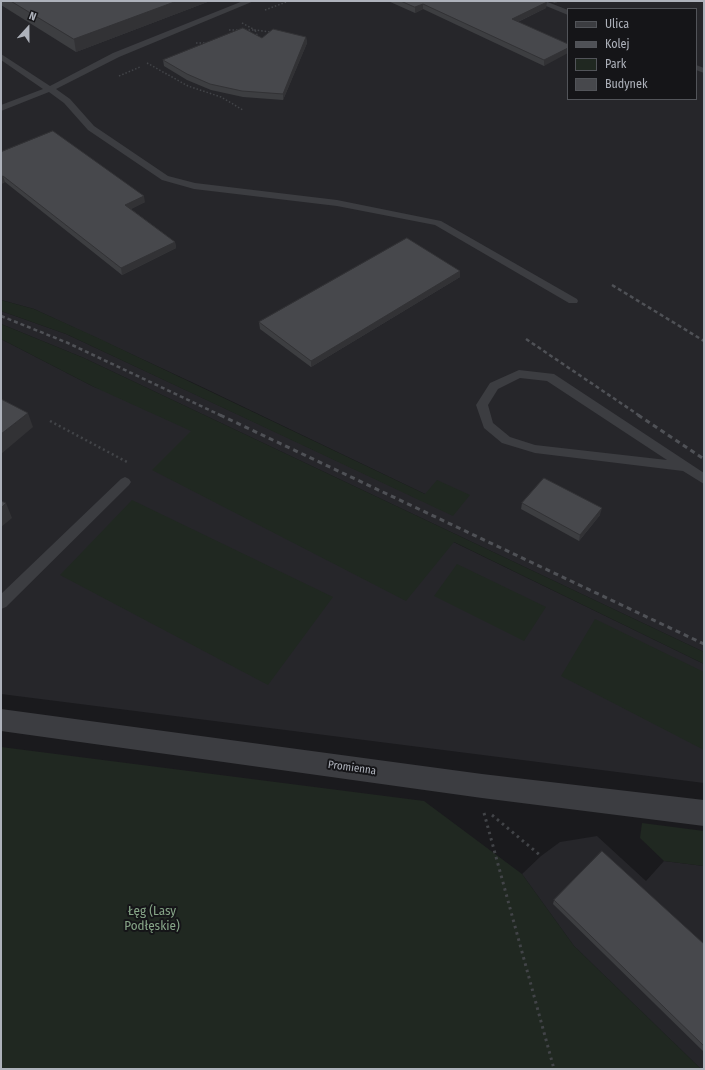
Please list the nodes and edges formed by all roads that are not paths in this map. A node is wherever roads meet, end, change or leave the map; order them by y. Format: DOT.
graph roads {
  1 [pos="250,1"];
  2 [pos="538,1"];
  3 [pos="567,14"];
  4 [pos="1,56"];
  5 [pos="50,89"];
  6 [pos="1,108"];
  7 [pos="573,301"];
  8 [pos="686,467"];
  9 [pos="704,479"];
  10 [pos="125,482"];
  11 [pos="1,603"];
  12 [pos="1,720"];
  13 [pos="704,813"];
  1 -- 5 [label="lane"];
  2 -- 3 [label="lane"];
  4 -- 5 [label="lane"];
  5 -- 6 [label="lane"];
  5 -- 7 [label="lane"];
  8 -- 8 [label="lane"];
  8 -- 9 [label="lane"];
  10 -- 11 [label="lane"];
  12 -- 13 [label="street, Promienna"];
}
